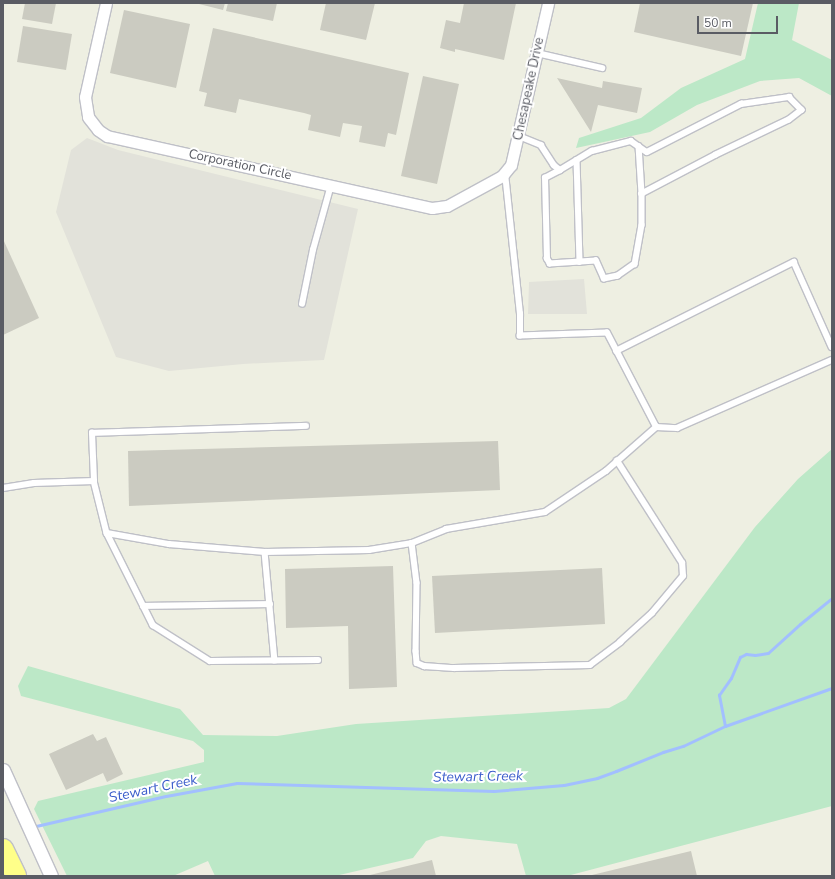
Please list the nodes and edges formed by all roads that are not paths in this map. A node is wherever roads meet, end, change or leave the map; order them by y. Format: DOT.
graph roads {
  1 [pos="106,3"];
  2 [pos="548,3"];
  3 [pos="537,53"];
  4 [pos="602,68"];
  5 [pos="519,136"];
  6 [pos="639,146"];
  7 [pos="577,160"];
  8 [pos="560,170"];
  9 [pos="505,173"];
  10 [pos="331,184"];
  11 [pos="642,194"];
  12 [pos="580,262"];
  13 [pos="302,304"];
  14 [pos="832,347"];
  15 [pos="616,351"];
  16 [pos="832,360"];
  17 [pos="306,426"];
  18 [pos="656,427"];
  19 [pos="617,461"];
  20 [pos="94,481"];
  21 [pos="3,488"];
  22 [pos="107,533"];
  23 [pos="412,543"];
  24 [pos="265,552"];
  25 [pos="270,604"];
  26 [pos="143,606"];
  27 [pos="318,660"];
  28 [pos="276,661"];
  29 [pos="3,770"];
  30 [pos="3,849"];
  31 [pos="16,876"];
  32 [pos="51,876"];
  1 -- 10 [label="street, Corporation Circle"];
  2 -- 3 [label="street, Chesapeake Drive"];
  3 -- 4 [label="lane"];
  3 -- 5 [label="street, Chesapeake Drive"];
  5 -- 8 [label="lane"];
  5 -- 9 [label="street, Chesapeake Drive"];
  6 -- 7 [label="lane"];
  6 -- 11 [label="lane"];
  6 -- 11 [label="lane"];
  7 -- 8 [label="lane"];
  7 -- 12 [label="lane"];
  8 -- 12 [label="lane"];
  9 -- 10 [label="street, Corporation Circle"];
  9 -- 15 [label="lane"];
  10 -- 13 [label="lane"];
  11 -- 12 [label="lane"];
  14 -- 15 [label="lane"];
  15 -- 18 [label="lane"];
  16 -- 18 [label="lane"];
  17 -- 20 [label="lane"];
  18 -- 19 [label="lane"];
  19 -- 23 [label="lane"];
  19 -- 23 [label="lane"];
  20 -- 21 [label="lane"];
  20 -- 22 [label="lane"];
  22 -- 24 [label="lane"];
  22 -- 26 [label="lane"];
  23 -- 24 [label="lane"];
  24 -- 25 [label="lane"];
  25 -- 26 [label="lane"];
  25 -- 28 [label="lane"];
  26 -- 28 [label="lane"];
  27 -- 28 [label="lane"];
  29 -- 32 [label="street"];
  30 -- 31 [label="highway"];
}
